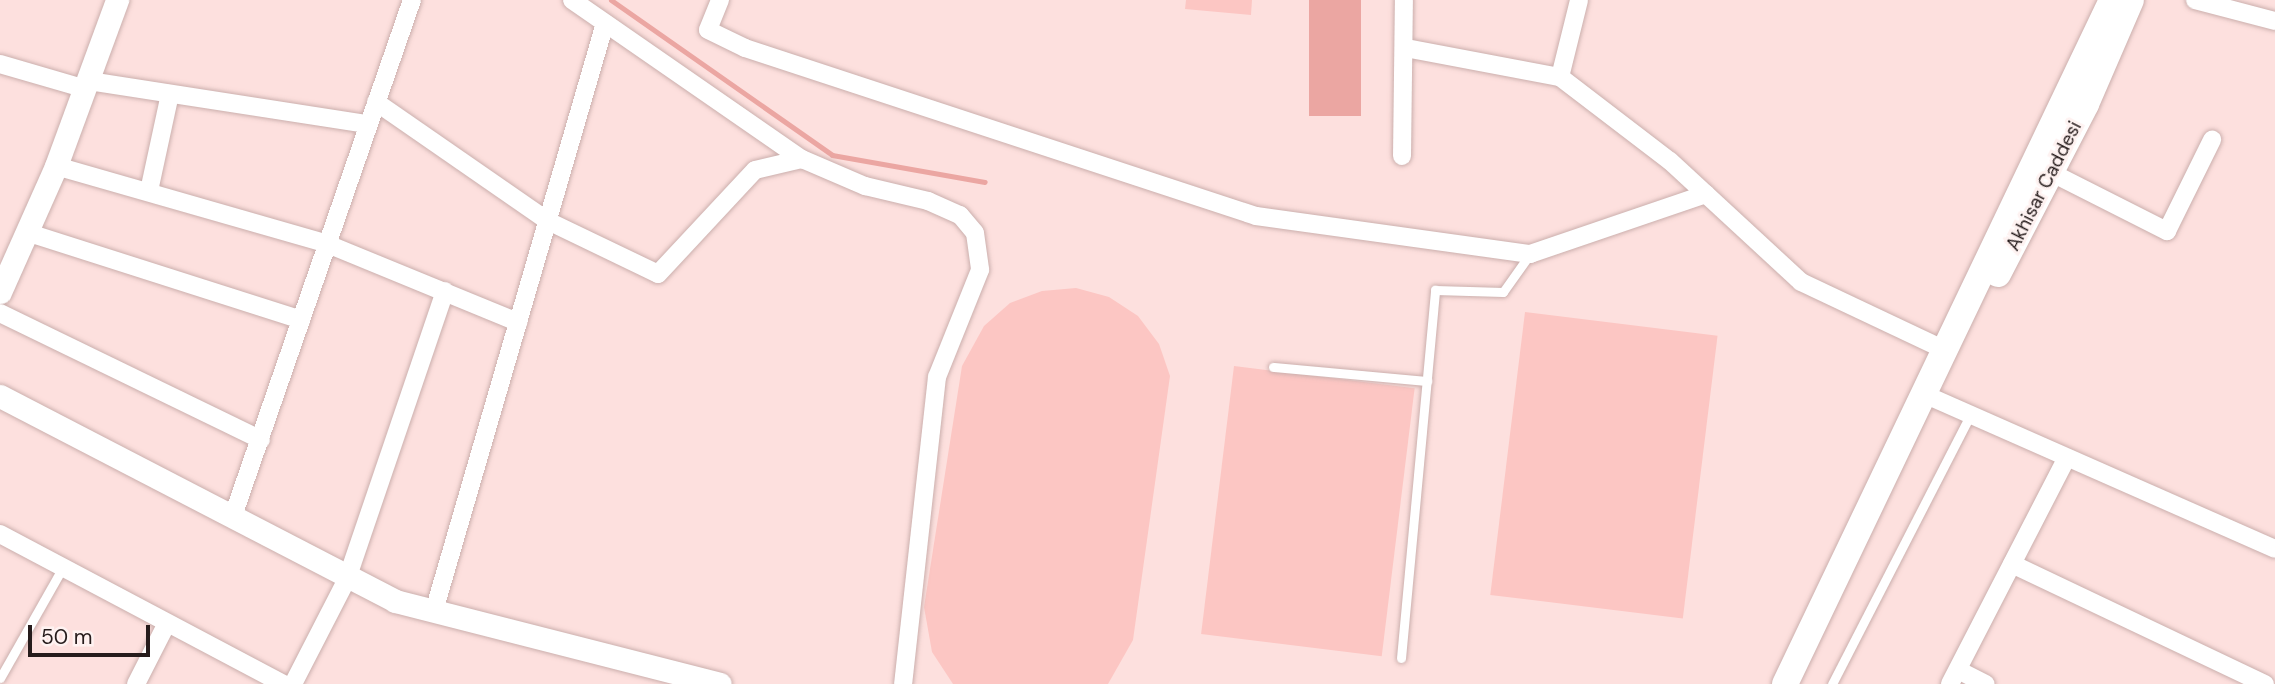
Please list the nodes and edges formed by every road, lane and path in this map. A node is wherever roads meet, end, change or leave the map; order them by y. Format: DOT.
graph roads {
  1 [pos="412,0"];
  2 [pos="572,0"];
  3 [pos="720,0"];
  4 [pos="1404,0"];
  5 [pos="1579,0"];
  6 [pos="2112,0"];
  7 [pos="2131,0"];
  8 [pos="2196,0"];
  9 [pos="111,1"];
  10 [pos="2275,21"];
  11 [pos="605,23"];
  12 [pos="1406,48"];
  13 [pos="0,64"];
  14 [pos="1560,77"];
  15 [pos="87,85"];
  16 [pos="170,94"];
  17 [pos="376,102"];
  18 [pos="366,124"];
  19 [pos="2212,140"];
  20 [pos="1402,156"];
  21 [pos="802,159"];
  22 [pos="56,166"];
  23 [pos="2042,168"];
  24 [pos="149,191"];
  25 [pos="1706,194"];
  26 [pos="548,220"];
  27 [pos="26,233"];
  28 [pos="325,243"];
  29 [pos="1530,254"];
  30 [pos="444,291"];
  31 [pos="0,292"];
  32 [pos="0,313"];
  33 [pos="301,320"];
  34 [pos="518,322"];
  35 [pos="1943,356"];
  36 [pos="1273,367"];
  37 [pos="1427,381"];
  38 [pos="1926,395"];
  39 [pos="0,396"];
  40 [pos="1969,417"];
  41 [pos="261,440"];
  42 [pos="2065,461"];
  43 [pos="233,516"];
  44 [pos="0,534"];
  45 [pos="2275,549"];
  46 [pos="2012,564"];
  47 [pos="63,567"];
  48 [pos="347,579"];
  49 [pos="434,611"];
  50 [pos="166,625"];
  51 [pos="1401,658"];
  52 [pos="1954,677"];
  53 [pos="0,678"];
  54 [pos="136,684"];
  55 [pos="283,684"];
  56 [pos="293,684"];
  57 [pos="720,684"];
  58 [pos="903,684"];
  59 [pos="1785,684"];
  60 [pos="1832,684"];
  61 [pos="1986,684"];
  62 [pos="2264,684"];
  1 -- 17 [label="street"];
  2 -- 11 [label="street"];
  3 -- 29 [label="street"];
  4 -- 12 [label="street"];
  5 -- 14 [label="street"];
  6 -- 23 [label="main road"];
  7 -- 23 [label="main road, Akhisar Caddesi"];
  8 -- 10 [label="street"];
  9 -- 15 [label="street"];
  11 -- 21 [label="street"];
  11 -- 26 [label="street"];
  12 -- 14 [label="street"];
  12 -- 20 [label="street"];
  13 -- 15 [label="street"];
  14 -- 25 [label="street"];
  15 -- 16 [label="street"];
  15 -- 22 [label="street"];
  16 -- 18 [label="street"];
  16 -- 24 [label="street"];
  17 -- 18 [label="street"];
  17 -- 26 [label="street"];
  18 -- 28 [label="street"];
  19 -- 23 [label="street"];
  21 -- 26 [label="street"];
  21 -- 58 [label="street"];
  22 -- 24 [label="street"];
  22 -- 27 [label="street"];
  23 -- 35 [label="main road, Akhisar Caddesi"];
  24 -- 28 [label="street"];
  25 -- 29 [label="street"];
  25 -- 35 [label="street"];
  26 -- 34 [label="street"];
  27 -- 31 [label="street"];
  27 -- 33 [label="street"];
  28 -- 30 [label="street"];
  28 -- 33 [label="street"];
  29 -- 37 [label="lane"];
  30 -- 34 [label="street"];
  30 -- 48 [label="street"];
  32 -- 41 [label="street"];
  33 -- 41 [label="street"];
  34 -- 49 [label="street"];
  35 -- 38 [label="main road, Akhisar Caddesi"];
  36 -- 37 [label="lane"];
  37 -- 51 [label="lane"];
  38 -- 40 [label="street"];
  38 -- 59 [label="main road, Akhisar Caddesi"];
  39 -- 43 [label="street"];
  40 -- 42 [label="street"];
  40 -- 60 [label="lane"];
  41 -- 43 [label="street"];
  42 -- 45 [label="street"];
  42 -- 46 [label="street"];
  43 -- 48 [label="street"];
  44 -- 47 [label="street"];
  46 -- 52 [label="street"];
  46 -- 62 [label="street"];
  47 -- 50 [label="street"];
  47 -- 53 [label="lane"];
  48 -- 49 [label="street"];
  48 -- 56 [label="street"];
  49 -- 57 [label="street"];
  50 -- 54 [label="street"];
  50 -- 55 [label="street"];
  52 -- 61 [label="street"];
}
